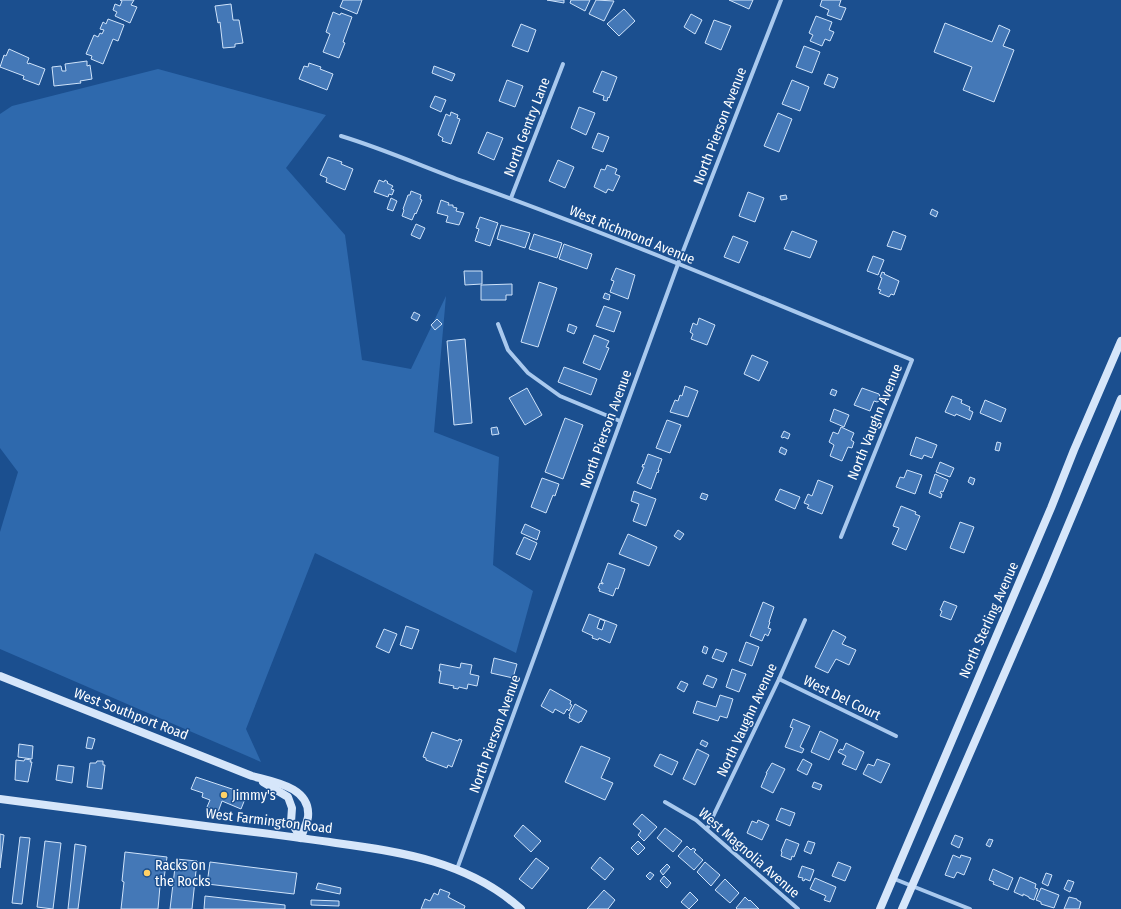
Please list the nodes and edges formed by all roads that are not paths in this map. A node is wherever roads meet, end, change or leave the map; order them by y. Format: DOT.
graph roads {
  1 [pos="782,0"];
  2 [pos="563,64"];
  3 [pos="341,136"];
  4 [pos="511,198"];
  5 [pos="678,264"];
  6 [pos="498,324"];
  7 [pos="1121,341"];
  8 [pos="912,360"];
  9 [pos="1121,399"];
  10 [pos="620,421"];
  11 [pos="840,537"];
  12 [pos="804,620"];
  13 [pos="0,676"];
  14 [pos="779,679"];
  15 [pos="896,736"];
  16 [pos="252,776"];
  17 [pos="0,799"];
  18 [pos="665,802"];
  19 [pos="707,829"];
  20 [pos="301,838"];
  21 [pos="457,869"];
  22 [pos="892,878"];
  23 [pos="912,886"];
  24 [pos="521,909"];
  25 [pos="798,909"];
  26 [pos="880,909"];
  27 [pos="902,909"];
  28 [pos="970,909"];
  1 -- 5 [label="street, North Pierson Avenue"];
  2 -- 4 [label="street, North Gentry Lane"];
  3 -- 4 [label="street, West Richmond Avenue"];
  4 -- 5 [label="street, West Richmond Avenue"];
  5 -- 8 [label="street, West Richmond Avenue"];
  5 -- 10 [label="street, North Pierson Avenue"];
  6 -- 10 [label="street"];
  7 -- 22 [label="main road, North Sterling Avenue"];
  8 -- 11 [label="street, North Vaughn Avenue"];
  9 -- 23 [label="main road"];
  10 -- 21 [label="street, North Pierson Avenue"];
  12 -- 14 [label="street, North Vaughn Avenue"];
  13 -- 16 [label="main road, West Southport Road"];
  14 -- 15 [label="street, West Del Court"];
  14 -- 19 [label="street, North Vaughn Avenue"];
  16 -- 20 [label="main road, West Southport Road"];
  16 -- 20 [label="main road, West Southport Road"];
  17 -- 20 [label="main road, West Farmington Road"];
  18 -- 19 [label="street, West Magnolia Avenue"];
  19 -- 25 [label="street, West Magnolia Avenue"];
  20 -- 21 [label="main road, West Farmington Road"];
  21 -- 24 [label="main road, West Farmington Road"];
  22 -- 23 [label="street"];
  22 -- 26 [label="main road, North Sterling Avenue"];
  23 -- 27 [label="main road"];
  23 -- 28 [label="street"];
}
